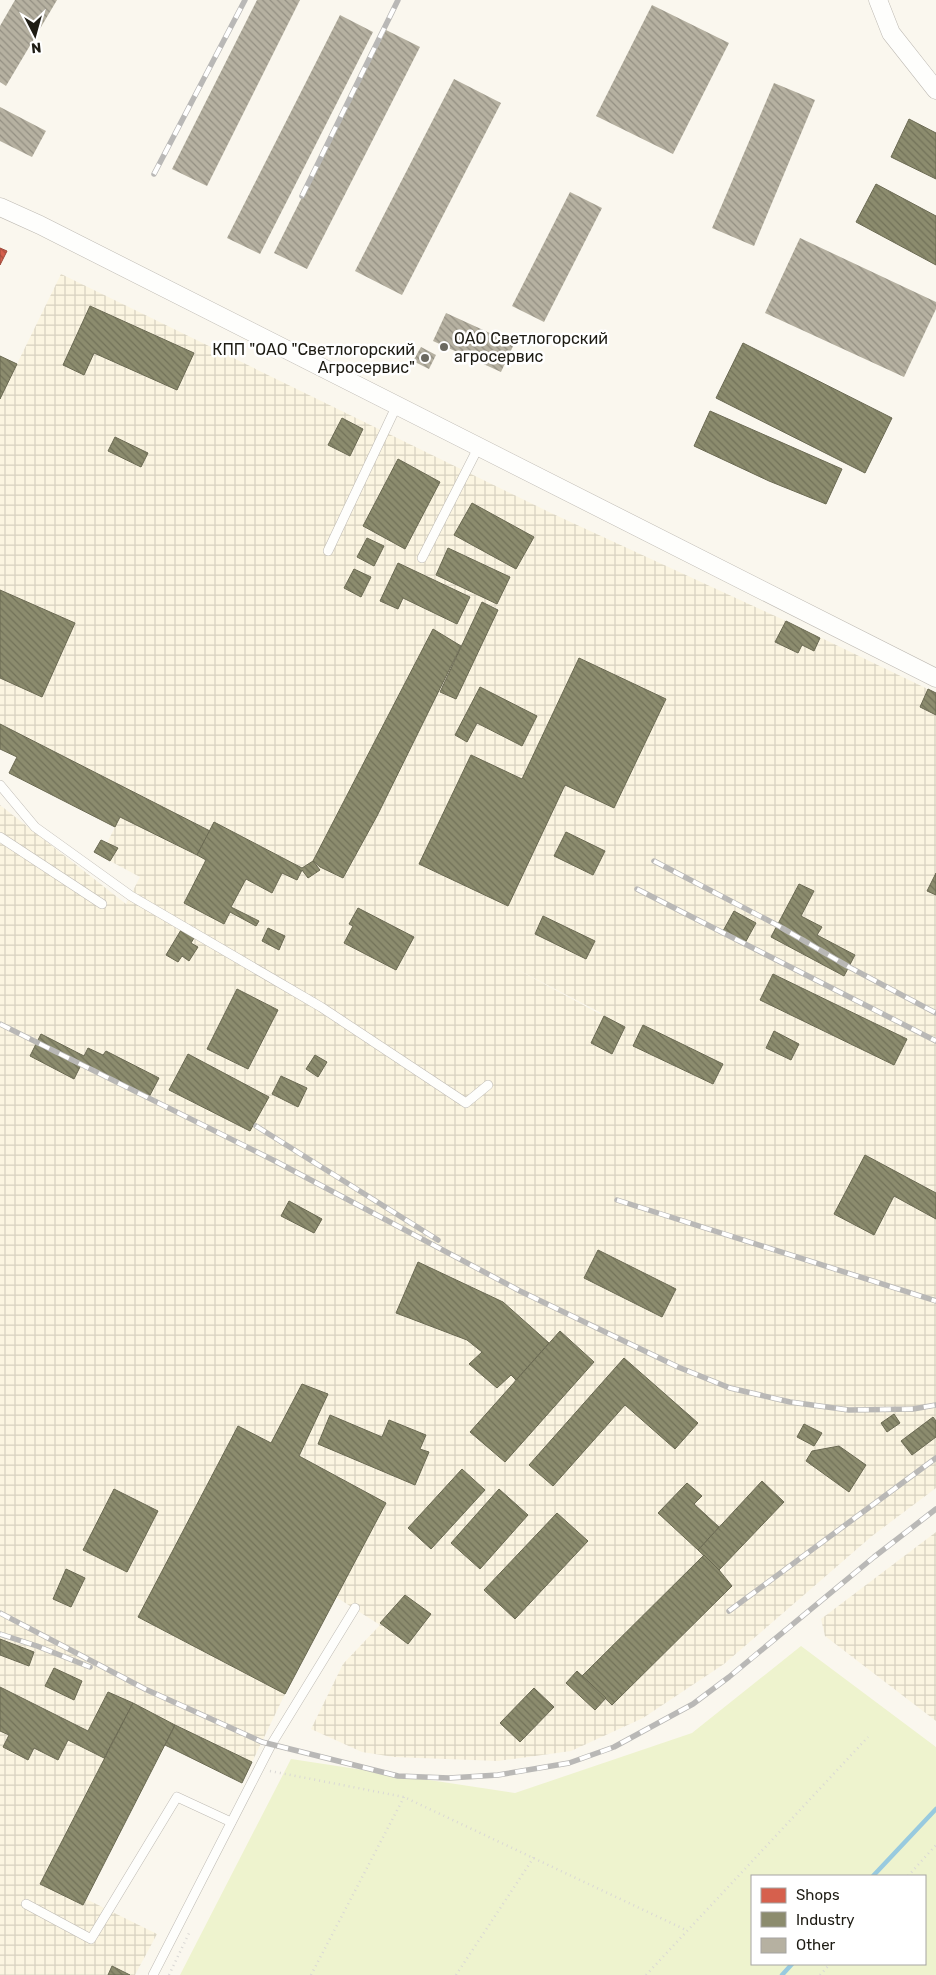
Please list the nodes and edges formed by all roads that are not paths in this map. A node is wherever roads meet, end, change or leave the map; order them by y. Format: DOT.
graph roads {
  1 [pos="878,0"];
  2 [pos="936,90"];
  3 [pos="0,207"];
  4 [pos="396,405"];
  5 [pos="478,446"];
  6 [pos="328,551"];
  7 [pos="422,558"];
  8 [pos="936,678"];
  9 [pos="0,785"];
  10 [pos="0,837"];
  11 [pos="102,904"];
  12 [pos="488,1085"];
  13 [pos="355,1608"];
  14 [pos="231,1822"];
  15 [pos="26,1904"];
  16 [pos="153,1975"];
  1 -- 2 [label="street"];
  3 -- 4 [label="street"];
  4 -- 5 [label="street"];
  4 -- 6 [label="lane"];
  5 -- 7 [label="lane"];
  5 -- 8 [label="street"];
  9 -- 12 [label="lane"];
  10 -- 11 [label="lane"];
  13 -- 14 [label="lane"];
  14 -- 15 [label="lane"];
  14 -- 16 [label="lane"];
}
